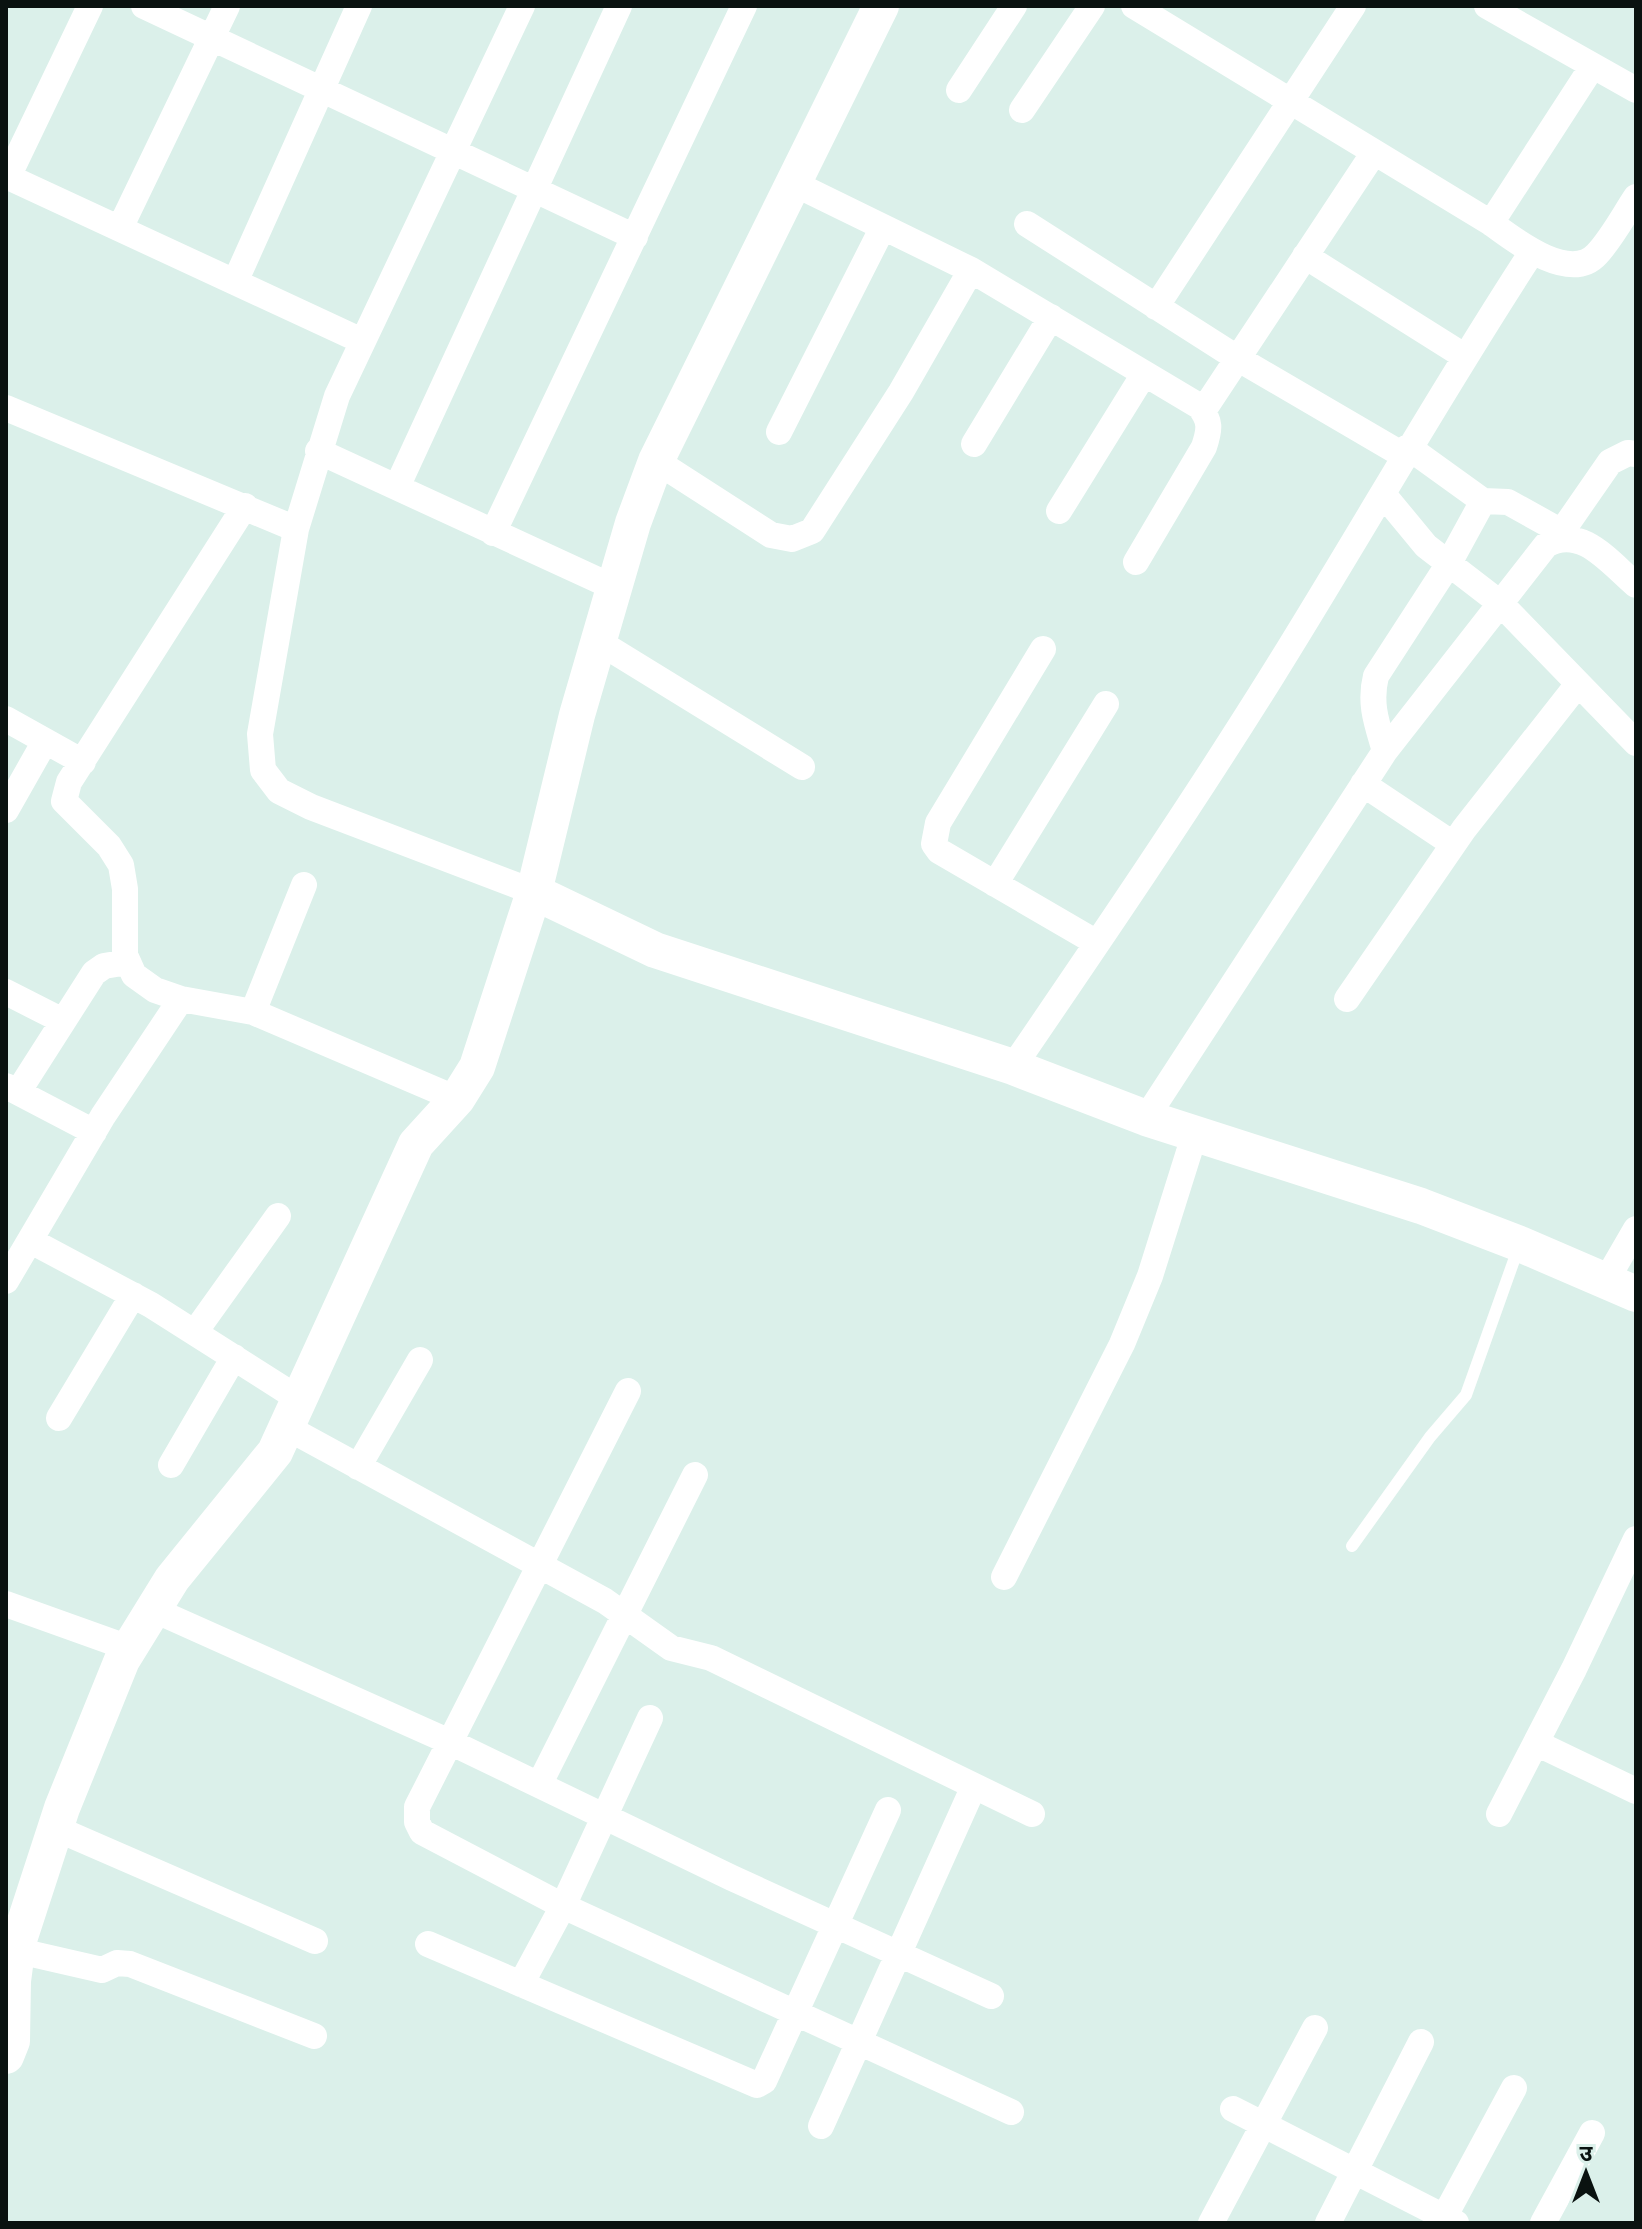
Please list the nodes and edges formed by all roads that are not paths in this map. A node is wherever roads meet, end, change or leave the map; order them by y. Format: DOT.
graph roads {
  1 [pos="90,6"];
  2 [pos="144,6"];
  3 [pos="227,6"];
  4 [pos="359,6"];
  5 [pos="522,6"];
  6 [pos="619,6"];
  7 [pos="744,6"];
  8 [pos="881,6"];
  9 [pos="1014,6"];
  10 [pos="1092,6"];
  11 [pos="1134,6"];
  12 [pos="1353,6"];
  13 [pos="1487,6"];
  14 [pos="213,36"];
  15 [pos="1592,67"];
  16 [pos="321,90"];
  17 [pos="959,90"];
  18 [pos="1636,90"];
  19 [pos="1290,103"];
  20 [pos="1022,110"];
  21 [pos="452,154"];
  22 [pos="1373,154"];
  23 [pos="7,177"];
  24 [pos="795,184"];
  25 [pos="534,191"];
  26 [pos="1636,197"];
  27 [pos="1491,223"];
  28 [pos="1027,224"];
  29 [pos="883,227"];
  30 [pos="120,228"];
  31 [pos="635,237"];
  32 [pos="1532,252"];
  33 [pos="1305,256"];
  34 [pos="971,270"];
  35 [pos="235,282"];
  36 [pos="1156,307"];
  37 [pos="1051,317"];
  38 [pos="362,341"];
  39 [pos="1464,356"];
  40 [pos="1237,358"];
  41 [pos="1144,374"];
  42 [pos="6,408"];
  43 [pos="1203,411"];
  44 [pos="779,432"];
  45 [pos="974,444"];
  46 [pos="318,451"];
  47 [pos="1405,451"];
  48 [pos="1636,454"];
  49 [pos="656,461"];
  50 [pos="397,487"];
  51 [pos="1383,494"];
  52 [pos="1483,501"];
  53 [pos="245,506"];
  54 [pos="1059,511"];
  55 [pos="296,529"];
  56 [pos="493,533"];
  57 [pos="1560,535"];
  58 [pos="1136,562"];
  59 [pos="1448,565"];
  60 [pos="1636,585"];
  61 [pos="613,587"];
  62 [pos="1500,603"];
  63 [pos="599,642"];
  64 [pos="1043,649"];
  65 [pos="1578,684"];
  66 [pos="1106,704"];
  67 [pos="6,719"];
  68 [pos="44,743"];
  69 [pos="1636,743"];
  70 [pos="1385,751"];
  71 [pos="83,762"];
  72 [pos="802,767"];
  73 [pos="1363,784"];
  74 [pos="6,810"];
  75 [pos="1453,844"];
  76 [pos="995,884"];
  77 [pos="304,885"];
  78 [pos="534,892"];
  79 [pos="1097,943"];
  80 [pos="128,962"];
  81 [pos="6,992"];
  82 [pos="181,999"];
  83 [pos="1347,999"];
  84 [pos="253,1012"];
  85 [pos="63,1021"];
  86 [pos="1013,1067"];
  87 [pos="10,1091"];
  88 [pos="457,1099"];
  89 [pos="1146,1118"];
  90 [pos="94,1132"];
  91 [pos="1195,1133"];
  92 [pos="278,1216"];
  93 [pos="1636,1229"];
  94 [pos="31,1241"];
  95 [pos="1520,1244"];
  96 [pos="6,1281"];
  97 [pos="1622,1286"];
  98 [pos="133,1295"];
  99 [pos="195,1332"];
  100 [pos="234,1357"];
  101 [pos="420,1360"];
  102 [pos="628,1391"];
  103 [pos="293,1413"];
  104 [pos="59,1418"];
  105 [pos="171,1465"];
  106 [pos="358,1467"];
  107 [pos="695,1475"];
  108 [pos="1636,1539"];
  109 [pos="1352,1546"];
  110 [pos="537,1565"];
  111 [pos="1004,1577"];
  112 [pos="152,1609"];
  113 [pos="8,1611"];
  114 [pos="624,1615"];
  115 [pos="129,1648"];
  116 [pos="650,1718"];
  117 [pos="450,1742"];
  118 [pos="1536,1743"];
  119 [pos="539,1785"];
  120 [pos="974,1786"];
  121 [pos="1636,1791"];
  122 [pos="888,1810"];
  123 [pos="1032,1814"];
  124 [pos="1499,1814"];
  125 [pos="602,1815"];
  126 [pos="55,1828"];
  127 [pos="563,1906"];
  128 [pos="834,1924"];
  129 [pos="315,1941"];
  130 [pos="428,1944"];
  131 [pos="12,1949"];
  132 [pos="898,1954"];
  133 [pos="521,1984"];
  134 [pos="991,1996"];
  135 [pos="795,2012"];
  136 [pos="1315,2028"];
  137 [pos="314,2036"];
  138 [pos="859,2041"];
  139 [pos="1421,2042"];
  140 [pos="6,2056"];
  141 [pos="1514,2088"];
  142 [pos="1233,2109"];
  143 [pos="1011,2112"];
  144 [pos="1263,2124"];
  145 [pos="821,2126"];
  146 [pos="1592,2133"];
  147 [pos="1355,2171"];
  148 [pos="1447,2221"];
  149 [pos="1211,2223"];
  150 [pos="1328,2223"];
  151 [pos="1543,2223"];
  1 -- 23 [label="street"];
  2 -- 14 [label="street"];
  3 -- 14 [label="street"];
  4 -- 16 [label="street"];
  5 -- 21 [label="street"];
  6 -- 25 [label="street"];
  7 -- 31 [label="street"];
  8 -- 24 [label="street"];
  9 -- 17 [label="street"];
  10 -- 20 [label="street"];
  11 -- 19 [label="street"];
  12 -- 19 [label="street"];
  13 -- 15 [label="street"];
  14 -- 16 [label="street"];
  14 -- 30 [label="street"];
  15 -- 18 [label="street"];
  15 -- 27 [label="street"];
  16 -- 21 [label="street"];
  16 -- 35 [label="street"];
  19 -- 22 [label="street"];
  19 -- 36 [label="street"];
  21 -- 25 [label="street"];
  21 -- 38 [label="street"];
  22 -- 27 [label="street"];
  22 -- 33 [label="street"];
  23 -- 30 [label="street"];
  24 -- 29 [label="street"];
  24 -- 49 [label="street"];
  25 -- 31 [label="street"];
  25 -- 50 [label="street"];
  26 -- 32 [label="street"];
  27 -- 32 [label="street"];
  28 -- 36 [label="street"];
  29 -- 34 [label="street"];
  29 -- 44 [label="street"];
  30 -- 35 [label="street"];
  31 -- 56 [label="street"];
  32 -- 39 [label="street"];
  33 -- 39 [label="street"];
  33 -- 40 [label="street"];
  34 -- 37 [label="street"];
  34 -- 49 [label="street"];
  35 -- 38 [label="street"];
  36 -- 40 [label="street"];
  37 -- 41 [label="street"];
  37 -- 45 [label="street"];
  38 -- 46 [label="street"];
  39 -- 47 [label="street"];
  40 -- 43 [label="street"];
  40 -- 47 [label="street"];
  41 -- 43 [label="street"];
  41 -- 54 [label="street"];
  42 -- 53 [label="street"];
  43 -- 58 [label="street"];
  46 -- 50 [label="street"];
  46 -- 55 [label="street"];
  47 -- 51 [label="street"];
  47 -- 52 [label="street"];
  48 -- 57 [label="street"];
  49 -- 61 [label="street"];
  50 -- 56 [label="street"];
  51 -- 59 [label="street"];
  51 -- 79 [label="street"];
  52 -- 57 [label="street"];
  52 -- 59 [label="street"];
  53 -- 55 [label="street"];
  53 -- 71 [label="street"];
  55 -- 78 [label="street"];
  56 -- 61 [label="street"];
  57 -- 60 [label="street"];
  57 -- 62 [label="street"];
  59 -- 62 [label="street"];
  59 -- 70 [label="street"];
  61 -- 63 [label="street"];
  62 -- 65 [label="street"];
  62 -- 70 [label="street"];
  63 -- 72 [label="street"];
  63 -- 78 [label="street"];
  64 -- 76 [label="street"];
  65 -- 69 [label="street"];
  65 -- 75 [label="street"];
  66 -- 76 [label="street"];
  67 -- 68 [label="street"];
  68 -- 71 [label="street"];
  68 -- 74 [label="street"];
  70 -- 73 [label="street"];
  71 -- 80 [label="street"];
  73 -- 75 [label="street"];
  73 -- 89 [label="street"];
  75 -- 83 [label="street"];
  76 -- 79 [label="street"];
  77 -- 84 [label="street"];
  78 -- 86 [label="street"];
  78 -- 88 [label="street"];
  79 -- 86 [label="street"];
  80 -- 82 [label="street"];
  80 -- 85 [label="street"];
  81 -- 85 [label="street"];
  82 -- 84 [label="street"];
  82 -- 90 [label="street"];
  84 -- 88 [label="street"];
  85 -- 87 [label="street"];
  86 -- 89 [label="street"];
  87 -- 90 [label="street"];
  88 -- 103 [label="street"];
  89 -- 91 [label="street"];
  90 -- 94 [label="street"];
  91 -- 95 [label="street"];
  91 -- 111 [label="street"];
  92 -- 99 [label="street"];
  93 -- 97 [label="street"];
  94 -- 96 [label="street"];
  94 -- 98 [label="street"];
  95 -- 97 [label="street"];
  95 -- 109 [label="lane"];
  98 -- 99 [label="street"];
  98 -- 104 [label="street"];
  99 -- 100 [label="street"];
  100 -- 103 [label="street"];
  100 -- 105 [label="street"];
  101 -- 106 [label="street"];
  102 -- 110 [label="street"];
  103 -- 106 [label="street"];
  103 -- 112 [label="street"];
  106 -- 110 [label="street"];
  107 -- 114 [label="street"];
  108 -- 118 [label="street"];
  110 -- 114 [label="street"];
  110 -- 117 [label="street"];
  112 -- 115 [label="street"];
  112 -- 117 [label="street"];
  113 -- 115 [label="street"];
  114 -- 119 [label="street"];
  114 -- 120 [label="street"];
  115 -- 126 [label="street"];
  116 -- 125 [label="street"];
  117 -- 119 [label="street"];
  117 -- 127 [label="street"];
  118 -- 121 [label="street"];
  118 -- 124 [label="street"];
  119 -- 125 [label="street"];
  120 -- 123 [label="street"];
  120 -- 132 [label="street"];
  122 -- 128 [label="street"];
  125 -- 127 [label="street"];
  125 -- 128 [label="street"];
  126 -- 129 [label="street"];
  126 -- 131 [label="street"];
  127 -- 133 [label="street"];
  127 -- 135 [label="street"];
  128 -- 132 [label="street"];
  128 -- 135 [label="street"];
  130 -- 133 [label="street"];
  131 -- 137 [label="street"];
  131 -- 140 [label="street"];
  132 -- 134 [label="street"];
  132 -- 138 [label="street"];
  133 -- 135 [label="street"];
  135 -- 138 [label="street"];
  136 -- 144 [label="street"];
  138 -- 143 [label="street"];
  138 -- 145 [label="street"];
  139 -- 147 [label="street"];
  141 -- 148 [label="street"];
  142 -- 144 [label="street"];
  144 -- 147 [label="street"];
  144 -- 149 [label="street"];
  146 -- 151 [label="street"];
  147 -- 148 [label="street"];
  147 -- 150 [label="street"];
}
